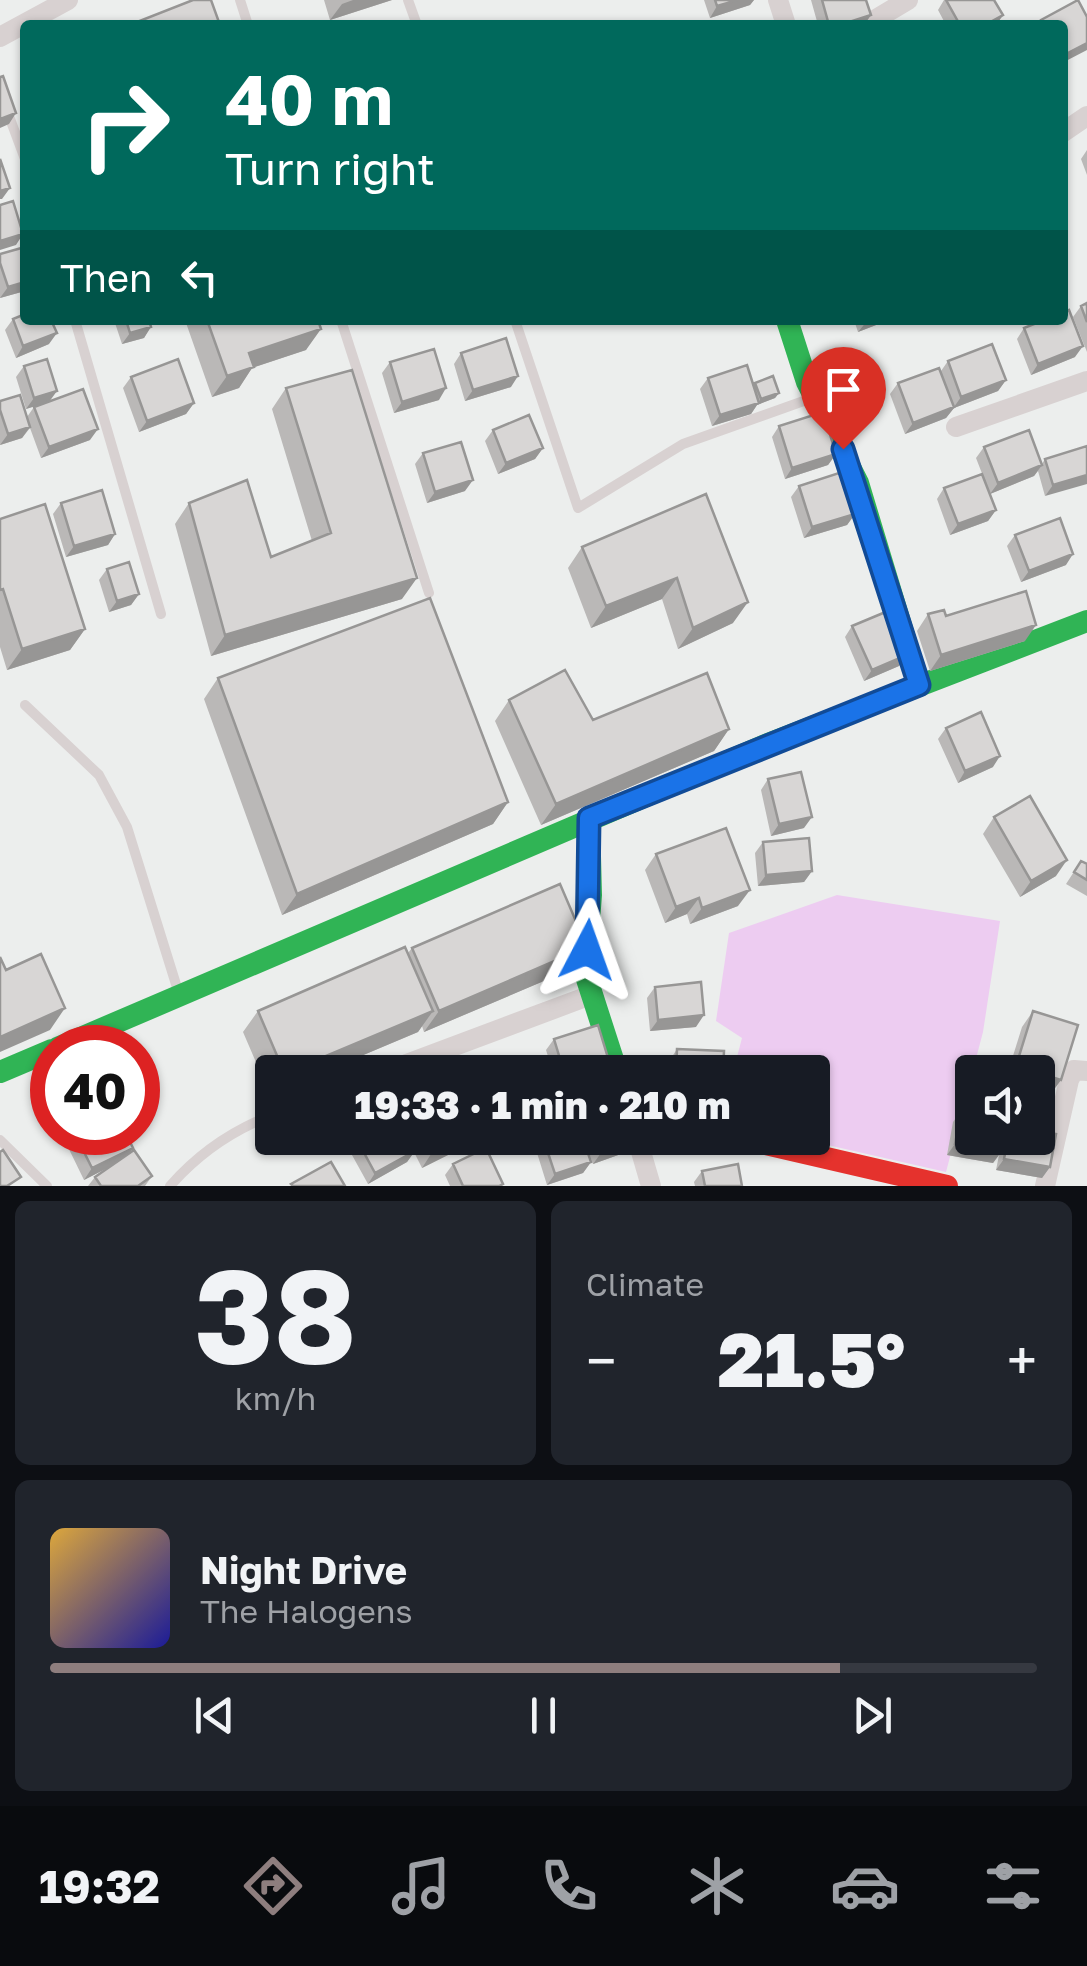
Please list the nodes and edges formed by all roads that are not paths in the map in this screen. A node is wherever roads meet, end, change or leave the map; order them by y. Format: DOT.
graph roads {
  1 [pos="68,0"];
  2 [pos="908,0"];
  3 [pos="31,20"];
  4 [pos="874,20"];
  5 [pos="0,92"];
  6 [pos="20,146"];
  7 [pos="76,325"];
  8 [pos="343,325"];
  9 [pos="518,325"];
  10 [pos="790,325"];
  11 [pos="1087,381"];
  12 [pos="814,397"];
  13 [pos="956,427"];
  14 [pos="428,593"];
  15 [pos="161,614"];
  16 [pos="1087,622"];
  17 [pos="919,685"];
  18 [pos="25,705"];
  19 [pos="589,818"];
  20 [pos="179,995"];
  21 [pos="591,995"];
  22 [pos="109,1025"];
  23 [pos="430,1055"];
  24 [pos="611,1055"];
  25 [pos="30,1059"];
  26 [pos="1087,1070"];
  27 [pos="0,1072"];
  28 [pos="255,1123"];
  29 [pos="0,1140"];
  30 [pos="643,1155"];
  31 [pos="813,1155"];
  32 [pos="46,1186"];
  33 [pos="170,1186"];
  34 [pos="651,1186"];
  35 [pos="947,1186"];
  36 [pos="1045,1186"];
  1 -- 3 [label="street"];
  2 -- 4 [label="street"];
  5 -- 6 [label="lane"];
  7 -- 15 [label="lane"];
  8 -- 14 [label="lane"];
  9 -- 12 [label="lane"];
  10 -- 12 [label="street"];
  11 -- 13 [label="street"];
  12 -- 17 [label="street"];
  16 -- 17 [label="street"];
  17 -- 19 [label="street"];
  18 -- 20 [label="lane"];
  19 -- 20 [label="street"];
  19 -- 21 [label="street"];
  20 -- 22 [label="street"];
  21 -- 23 [label="street"];
  21 -- 24 [label="street"];
  25 -- 27 [label="street"];
  26 -- 36 [label="street"];
  28 -- 33 [label="lane"];
  29 -- 32 [label="lane"];
  30 -- 34 [label="street"];
  31 -- 35 [label="street"];
}
